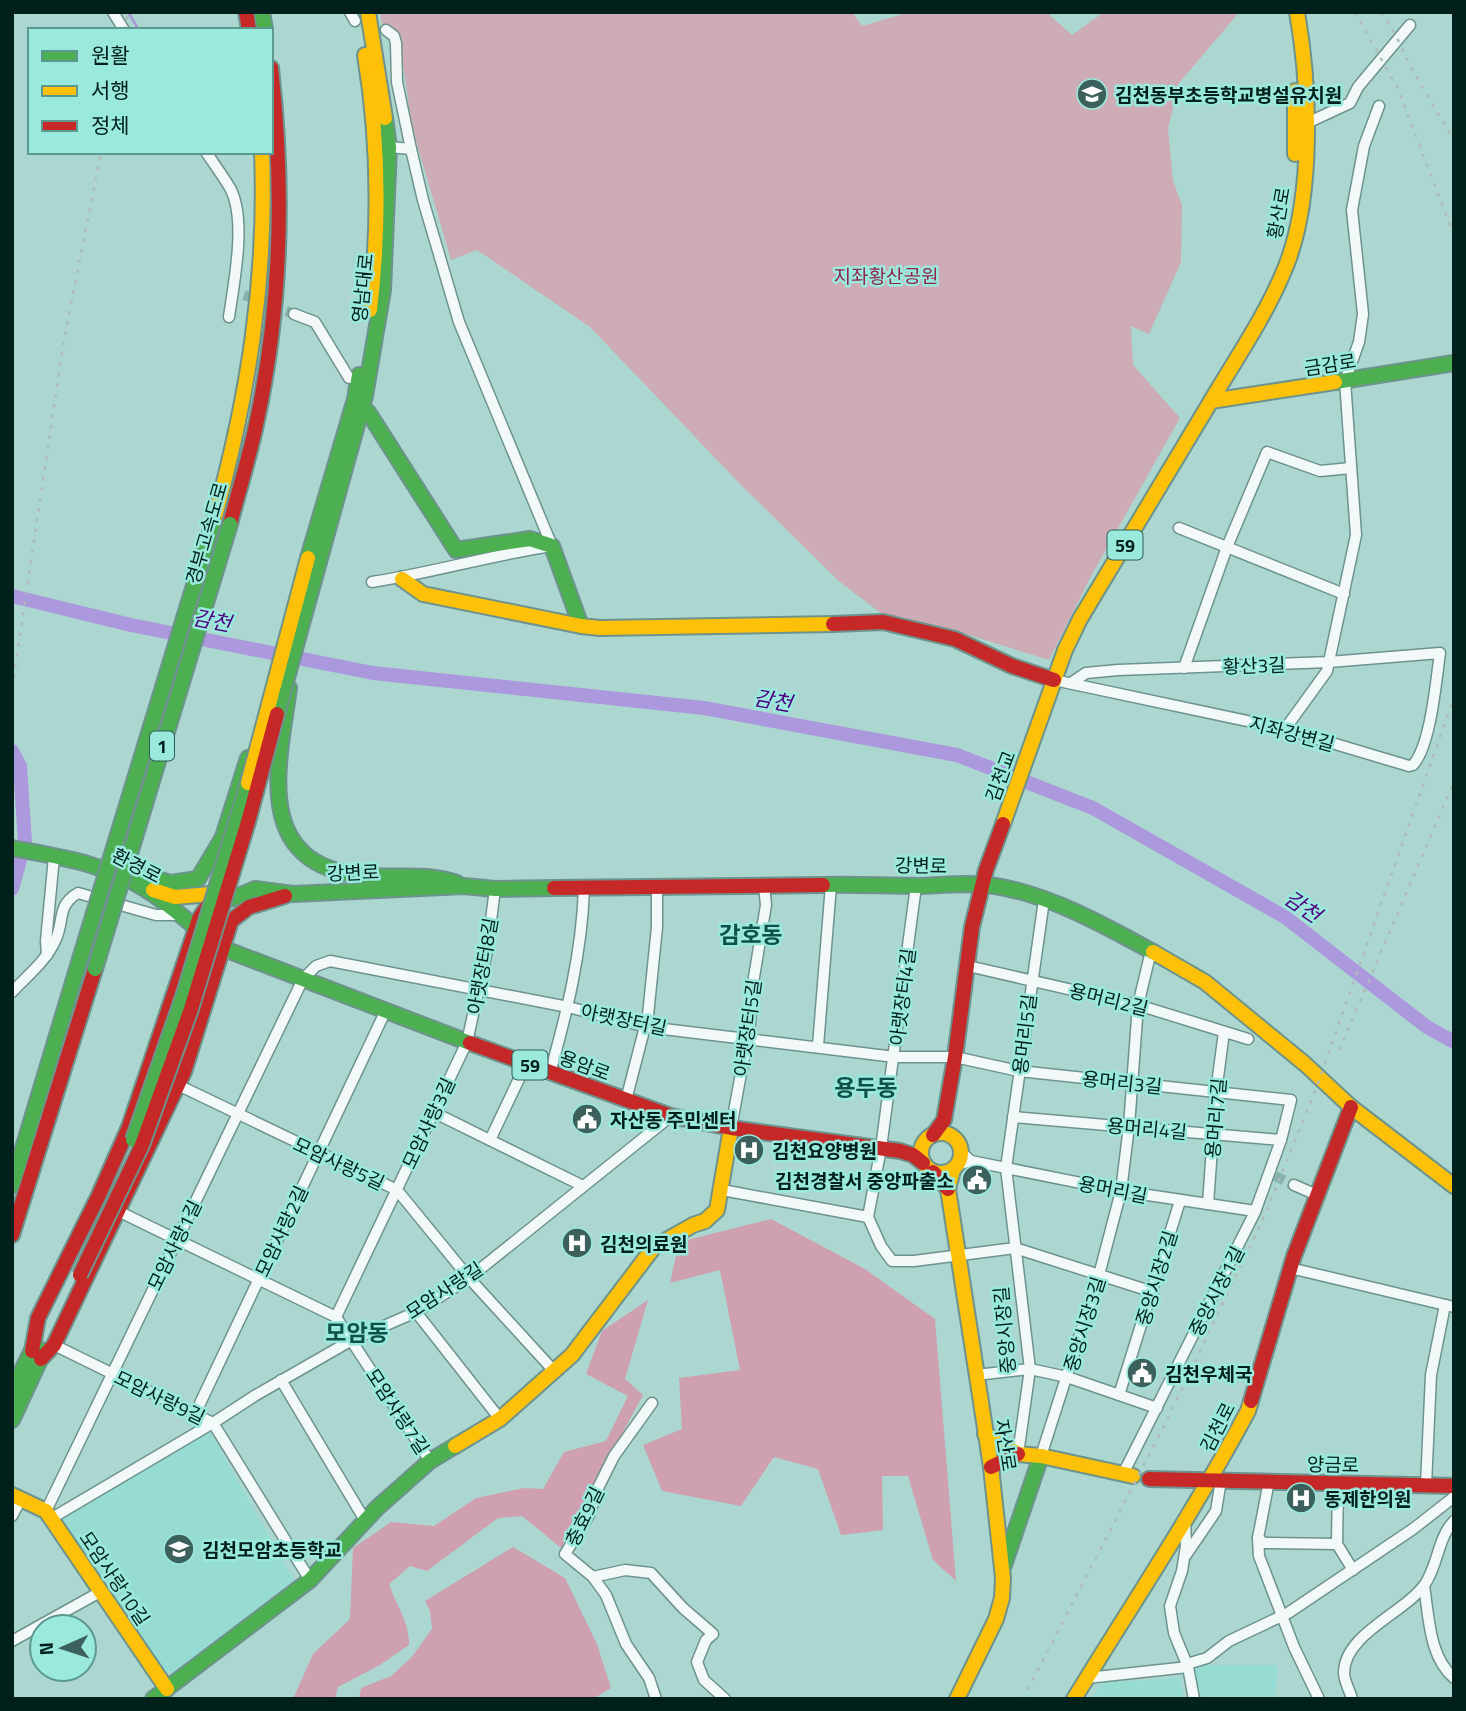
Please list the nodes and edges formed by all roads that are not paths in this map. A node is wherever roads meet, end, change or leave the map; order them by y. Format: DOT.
graph roads {
  1 [pos="113,12"];
  2 [pos="1288,12"];
  3 [pos="1297,12"];
  4 [pos="358,14"];
  5 [pos="1410,25"];
  6 [pos="123,28"];
  7 [pos="386,30"];
  8 [pos="273,88"];
  9 [pos="1379,106"];
  10 [pos="1305,124"];
  11 [pos="389,147"];
  12 [pos="411,149"];
  13 [pos="207,154"];
  14 [pos="262,154"];
  15 [pos="232,294"];
  16 [pos="244,295"];
  17 [pos="294,314"];
  18 [pos="229,317"];
  19 [pos="1454,363"];
  20 [pos="349,378"];
  21 [pos="1345,381"];
  22 [pos="1211,401"];
  23 [pos="368,412"];
  24 [pos="1351,468"];
  25 [pos="1179,528"];
  26 [pos="552,546"];
  27 [pos="1227,547"];
  28 [pos="313,560"];
  29 [pos="401,579"];
  30 [pos="372,582"];
  31 [pos="1343,594"];
  32 [pos="581,626"];
  33 [pos="1440,653"];
  34 [pos="286,661"];
  35 [pos="1329,662"];
  36 [pos="1184,668"];
  37 [pos="1054,680"];
  38 [pos="1071,682"];
  39 [pos="1049,694"];
  40 [pos="1285,729"];
  41 [pos="12,848"];
  42 [pos="52,856"];
  43 [pos="93,864"];
  44 [pos="985,877"];
  45 [pos="831,885"];
  46 [pos="764,886"];
  47 [pos="916,886"];
  48 [pos="143,887"];
  49 [pos="464,887"];
  50 [pos="657,887"];
  51 [pos="584,888"];
  52 [pos="255,889"];
  53 [pos="495,890"];
  54 [pos="293,894"];
  55 [pos="1044,900"];
  56 [pos="183,915"];
  57 [pos="195,930"];
  58 [pos="222,948"];
  59 [pos="1151,951"];
  60 [pos="47,955"];
  61 [pos="968,966"];
  62 [pos="303,979"];
  63 [pos="1031,980"];
  64 [pos="479,989"];
  65 [pos="12,992"];
  66 [pos="1138,1005"];
  67 [pos="568,1007"];
  68 [pos="386,1010"];
  69 [pos="645,1026"];
  70 [pos="1224,1032"];
  71 [pos="747,1038"];
  72 [pos="1248,1040"];
  73 [pos="467,1042"];
  74 [pos="818,1046"];
  75 [pos="894,1057"];
  76 [pos="955,1057"];
  77 [pos="526,1064"];
  78 [pos="1019,1072"];
  79 [pos="550,1073"];
  80 [pos="1132,1083"];
  81 [pos="178,1085"];
  82 [pos="1216,1092"];
  83 [pos="626,1100"];
  84 [pos="1291,1100"];
  85 [pos="1351,1107"];
  86 [pos="433,1112"];
  87 [pos="237,1115"];
  88 [pos="671,1116"];
  89 [pos="1013,1117"];
  90 [pos="944,1120"];
  91 [pos="1129,1126"];
  92 [pos="731,1128"];
  93 [pos="1214,1134"];
  94 [pos="951,1136"];
  95 [pos="928,1139"];
  96 [pos="490,1140"];
  97 [pos="1281,1140"];
  98 [pos="881,1149"];
  99 [pos="900,1151"];
  100 [pos="317,1154"];
  101 [pos="961,1162"];
  102 [pos="928,1167"];
  103 [pos="1006,1168"];
  104 [pos="12,1185"];
  105 [pos="1294,1185"];
  106 [pos="583,1186"];
  107 [pos="1454,1186"];
  108 [pos="948,1189"];
  109 [pos="397,1190"];
  110 [pos="722,1190"];
  111 [pos="1121,1191"];
  112 [pos="1317,1195"];
  113 [pos="1180,1201"];
  114 [pos="1208,1204"];
  115 [pos="1255,1211"];
  116 [pos="120,1212"];
  117 [pos="868,1217"];
  118 [pos="12,1235"];
  119 [pos="176,1240"];
  120 [pos="1015,1248"];
  121 [pos="956,1256"];
  122 [pos="1290,1268"];
  123 [pos="1100,1275"];
  124 [pos="258,1278"];
  125 [pos="469,1278"];
  126 [pos="1153,1292"];
  127 [pos="1449,1306"];
  128 [pos="416,1312"];
  129 [pos="336,1317"];
  130 [pos="352,1340"];
  131 [pos="54,1345"];
  132 [pos="36,1355"];
  133 [pos="1030,1369"];
  134 [pos="554,1371"];
  135 [pos="112,1374"];
  136 [pos="976,1375"];
  137 [pos="1067,1377"];
  138 [pos="281,1380"];
  139 [pos="12,1391"];
  140 [pos="1119,1395"];
  141 [pos="652,1403"];
  142 [pos="1157,1408"];
  143 [pos="195,1414"];
  144 [pos="500,1419"];
  145 [pos="12,1420"];
  146 [pos="213,1423"];
  147 [pos="985,1434"];
  148 [pos="1017,1454"];
  149 [pos="1041,1456"];
  150 [pos="430,1461"];
  151 [pos="991,1467"];
  152 [pos="1128,1475"];
  153 [pos="1149,1479"];
  154 [pos="1216,1480"];
  155 [pos="1269,1482"];
  156 [pos="1338,1483"];
  157 [pos="1426,1485"];
  158 [pos="1454,1486"];
  159 [pos="17,1497"];
  160 [pos="1454,1497"];
  161 [pos="49,1514"];
  162 [pos="12,1516"];
  163 [pos="1185,1518"];
  164 [pos="1454,1521"];
  165 [pos="366,1522"];
  166 [pos="1258,1538"];
  167 [pos="1337,1544"];
  168 [pos="1184,1558"];
  169 [pos="1002,1570"];
  170 [pos="1353,1570"];
  171 [pos="593,1577"];
  172 [pos="310,1580"];
  173 [pos="1424,1586"];
  174 [pos="100,1592"];
  175 [pos="1282,1615"];
  176 [pos="12,1641"];
  177 [pos="1187,1666"];
  178 [pos="1087,1678"];
  179 [pos="1454,1678"];
  180 [pos="169,1694"];
  181 [pos="153,1699"];
  182 [pos="656,1699"];
  183 [pos="725,1699"];
  184 [pos="957,1699"];
  185 [pos="1074,1699"];
  186 [pos="1194,1699"];
  187 [pos="1319,1699"];
  188 [pos="1352,1699"];
  1 -- 6 [label="street"];
  2 -- 22 [label="main road, 황산로"];
  3 -- 10 [label="main road, 황산로"];
  4 -- 11 [label="main road, 영남대로"];
  4 -- 28 [label="main road, 영남대로"];
  5 -- 10 [label="street"];
  7 -- 12 [label="street"];
  8 -- 118 [label="main road, 경부고속도로 / 1, bridge"];
  9 -- 21 [label="street"];
  10 -- 22 [label="main road, 황산로"];
  11 -- 12 [label="street"];
  11 -- 28 [label="main road, 영남대로"];
  12 -- 26 [label="street"];
  13 -- 15 [label="street"];
  14 -- 104 [label="main road, 경부고속도로 / 1, bridge"];
  15 -- 16 [label="street"];
  15 -- 18 [label="street"];
  17 -- 20 [label="street"];
  19 -- 21 [label="main road, 금감로"];
  21 -- 22 [label="main road, 금감로"];
  21 -- 24 [label="street"];
  22 -- 37 [label="main road, 황산로 / 59"];
  23 -- 26 [label="main road"];
  24 -- 27 [label="street"];
  24 -- 31 [label="street"];
  25 -- 27 [label="street"];
  26 -- 29 [label="street"];
  26 -- 32 [label="main road"];
  27 -- 31 [label="street"];
  27 -- 36 [label="street"];
  28 -- 34 [label="main road, bridge"];
  29 -- 30 [label="street"];
  29 -- 32 [label="main road"];
  31 -- 35 [label="street"];
  32 -- 37 [label="main road"];
  33 -- 35 [label="street, 황산3길"];
  33 -- 40 [label="street, 지좌강변길"];
  34 -- 43 [label="main road, bridge"];
  34 -- 49 [label="main road, bridge"];
  34 -- 132 [label="main road, bridge"];
  35 -- 36 [label="street, 황산3길"];
  35 -- 40 [label="street"];
  36 -- 38 [label="street, 황산3길"];
  37 -- 38 [label="street, 지좌강변길"];
  37 -- 39 [label="main road, 황산로 / 59"];
  38 -- 40 [label="street, 지좌강변길"];
  39 -- 44 [label="main road, 김천교 / 59"];
  41 -- 42 [label="main road, 59"];
  42 -- 43 [label="main road, 환경로 / 59"];
  42 -- 60 [label="street"];
  43 -- 48 [label="main road, 환경로 / 59"];
  44 -- 47 [label="main road, 강변로"];
  44 -- 55 [label="main road, 강변로"];
  44 -- 61 [label="main road, 59"];
  45 -- 46 [label="main road, 강변로"];
  45 -- 47 [label="main road, 강변로"];
  45 -- 74 [label="street"];
  46 -- 50 [label="main road, 강변로"];
  46 -- 71 [label="street, 아랫장터5길"];
  47 -- 75 [label="street, 아랫장터4길"];
  48 -- 52 [label="main road"];
  48 -- 56 [label="main road, 환경로 / 59"];
  49 -- 53 [label="main road, 강변로"];
  49 -- 54 [label="main road, 강변로"];
  50 -- 51 [label="main road, 강변로"];
  50 -- 69 [label="street"];
  51 -- 53 [label="main road, 강변로"];
  51 -- 67 [label="street"];
  52 -- 54 [label="main road, 강변로"];
  52 -- 57 [label="main road, 강변로"];
  53 -- 64 [label="street, 아랫장터8길"];
  54 -- 58 [label="main road, 강변로"];
  55 -- 59 [label="main road, 강변로"];
  55 -- 63 [label="street, 용머리5길"];
  56 -- 57 [label="main road, 환경로 / 59"];
  56 -- 60 [label="street"];
  57 -- 58 [label="main road, 용암로 / 59"];
  57 -- 132 [label="main road, 강변로"];
  58 -- 62 [label="main road, 용암로 / 59"];
  58 -- 81 [label="main road, 강변로"];
  59 -- 66 [label="street, 중앙시장3길"];
  59 -- 85 [label="main road, 강변로"];
  60 -- 65 [label="street"];
  61 -- 63 [label="street, 용머리2길"];
  61 -- 76 [label="main road, 59"];
  62 -- 64 [label="street, 아랫장터길"];
  62 -- 68 [label="main road, 용암로 / 59"];
  62 -- 87 [label="street, 모암사랑1길"];
  63 -- 66 [label="street, 용머리2길"];
  63 -- 78 [label="street, 용머리5길"];
  64 -- 67 [label="street, 아랫장터길"];
  64 -- 73 [label="street, 아랫장터8길"];
  66 -- 70 [label="street, 용머리2길"];
  66 -- 80 [label="street, 중앙시장3길"];
  67 -- 69 [label="street, 아랫장터길"];
  67 -- 79 [label="street"];
  68 -- 73 [label="main road, 용암로 / 59"];
  68 -- 100 [label="street, 모암사랑2길"];
  69 -- 71 [label="street, 아랫장터길"];
  69 -- 83 [label="street"];
  70 -- 72 [label="street, 용머리2길"];
  70 -- 82 [label="street, 용머리7길"];
  71 -- 74 [label="street, 아랫장터길"];
  71 -- 92 [label="street, 아랫장터5길"];
  73 -- 77 [label="main road, 용암로 / 59"];
  73 -- 86 [label="street, 모암사랑3길"];
  74 -- 75 [label="street, 아랫장터길"];
  75 -- 76 [label="street, 아랫장터길"];
  75 -- 98 [label="street, 아랫장터4길"];
  76 -- 78 [label="street, 용머리3길"];
  76 -- 90 [label="main road, 59"];
  77 -- 79 [label="main road, 용암로 / 59"];
  77 -- 96 [label="street"];
  78 -- 80 [label="street, 용머리3길"];
  78 -- 89 [label="street, 용머리5길"];
  79 -- 83 [label="main road, 용암로 / 59"];
  80 -- 82 [label="street, 용머리3길"];
  80 -- 91 [label="street, 중앙시장3길"];
  81 -- 87 [label="street, 모암사랑5길"];
  81 -- 116 [label="main road, 강변로"];
  82 -- 84 [label="street, 용머리3길"];
  82 -- 93 [label="street, 용머리7길"];
  83 -- 88 [label="main road, 용암로 / 59"];
  84 -- 97 [label="street, 중앙시장1길"];
  85 -- 107 [label="main road, 강변로"];
  85 -- 112 [label="main road, 김천로"];
  86 -- 96 [label="street"];
  86 -- 109 [label="street, 모암사랑3길"];
  87 -- 100 [label="street, 모암사랑5길"];
  87 -- 119 [label="street, 모암사랑1길"];
  88 -- 92 [label="main road, 용암로 / 59"];
  88 -- 106 [label="street, 모암사랑길"];
  89 -- 91 [label="street, 용머리4길"];
  89 -- 103 [label="street, 용머리5길"];
  90 -- 94 [label="main road"];
  90 -- 95 [label="main road, 59"];
  91 -- 93 [label="street, 용머리4길"];
  91 -- 111 [label="street, 중앙시장3길"];
  92 -- 98 [label="main road, 용암로 / 59"];
  92 -- 110 [label="main road"];
  93 -- 97 [label="street, 용머리4길"];
  93 -- 114 [label="street, 용머리7길"];
  94 -- 95 [label="main road"];
  94 -- 101 [label="main road"];
  95 -- 99 [label="main road, 59"];
  95 -- 102 [label="main road"];
  96 -- 106 [label="street"];
  97 -- 115 [label="street, 중앙시장1길"];
  98 -- 99 [label="main road, 용암로 / 59"];
  98 -- 117 [label="street, 아랫장터4길"];
  99 -- 102 [label="main road, 59"];
  100 -- 109 [label="street, 모암사랑5길"];
  100 -- 124 [label="street, 모암사랑2길"];
  101 -- 102 [label="main road"];
  101 -- 103 [label="street, 용머리길"];
  101 -- 108 [label="main road"];
  102 -- 108 [label="main road"];
  103 -- 111 [label="street, 용머리길"];
  103 -- 120 [label="street, 중앙시장길"];
  105 -- 112 [label="street"];
  106 -- 125 [label="street, 모암사랑길"];
  108 -- 121 [label="main road, 자산로"];
  109 -- 125 [label="street, 모암사랑5길"];
  109 -- 129 [label="street, 모암사랑3길"];
  110 -- 117 [label="street"];
  110 -- 134 [label="main road"];
  111 -- 113 [label="street, 용머리길"];
  111 -- 123 [label="street, 중앙시장3길"];
  112 -- 122 [label="main road, 김천로"];
  113 -- 114 [label="street, 용머리길"];
  113 -- 126 [label="street, 중앙시장2길"];
  114 -- 115 [label="street, 용머리길"];
  115 -- 142 [label="street, 중앙시장1길"];
  116 -- 119 [label="street, 모암사랑7길"];
  116 -- 131 [label="main road, 강변로"];
  117 -- 121 [label="street"];
  119 -- 124 [label="street, 모암사랑7길"];
  119 -- 135 [label="street, 모암사랑1길"];
  120 -- 121 [label="street"];
  120 -- 123 [label="street"];
  120 -- 133 [label="street, 중앙시장길"];
  121 -- 136 [label="main road, 자산로"];
  122 -- 127 [label="street"];
  122 -- 154 [label="main road, 김천로"];
  123 -- 126 [label="street"];
  123 -- 137 [label="street, 중앙시장3길"];
  124 -- 129 [label="street, 모암사랑7길"];
  124 -- 143 [label="street, 모암사랑2길"];
  125 -- 128 [label="street, 모암사랑길"];
  125 -- 134 [label="street, 모암사랑5길"];
  126 -- 140 [label="street, 중앙시장2길"];
  127 -- 157 [label="street"];
  128 -- 130 [label="street, 모암사랑길"];
  128 -- 144 [label="street"];
  129 -- 130 [label="street, 모암사랑7길"];
  130 -- 138 [label="street, 모암사랑길"];
  130 -- 150 [label="street, 모암사랑7길"];
  131 -- 132 [label="main road, 강변로"];
  131 -- 135 [label="street, 모암사랑9길"];
  132 -- 139 [label="main road"];
  132 -- 145 [label="main road"];
  133 -- 136 [label="street"];
  133 -- 137 [label="street"];
  133 -- 148 [label="street, 중앙시장길"];
  134 -- 144 [label="main road"];
  135 -- 143 [label="street, 모암사랑9길"];
  135 -- 161 [label="street, 모암사랑1길"];
  136 -- 147 [label="main road, 자산로"];
  137 -- 140 [label="street"];
  137 -- 149 [label="street, 중앙시장3길"];
  138 -- 146 [label="street, 모암사랑길"];
  138 -- 165 [label="street"];
  140 -- 142 [label="street"];
  141 -- 171 [label="street, 충효9길"];
  142 -- 152 [label="street, 중앙시장1길"];
  143 -- 146 [label="street, 모암사랑9길"];
  144 -- 150 [label="main road"];
  146 -- 161 [label="street, 모암사랑길"];
  146 -- 172 [label="street, 모암사랑9길"];
  147 -- 148 [label="main road"];
  147 -- 151 [label="main road, 자산로"];
  148 -- 149 [label="main road"];
  148 -- 151 [label="main road"];
  149 -- 152 [label="main road"];
  149 -- 169 [label="main road"];
  150 -- 165 [label="main road"];
  151 -- 169 [label="main road, 자산로"];
  153 -- 154 [label="main road"];
  154 -- 155 [label="main road, 양금로"];
  154 -- 163 [label="main road, 김천로"];
  154 -- 168 [label="street"];
  155 -- 156 [label="main road, 양금로"];
  155 -- 166 [label="street"];
  156 -- 157 [label="main road, 양금로"];
  156 -- 167 [label="street"];
  157 -- 158 [label="main road, 양금로"];
  159 -- 161 [label="main road"];
  159 -- 162 [label="street"];
  160 -- 170 [label="street"];
  161 -- 174 [label="main road, 모암사랑10길"];
  163 -- 168 [label="street"];
  163 -- 178 [label="main road, 김천로"];
  164 -- 173 [label="street"];
  165 -- 172 [label="main road"];
  166 -- 167 [label="street"];
  166 -- 175 [label="street"];
  167 -- 170 [label="street"];
  168 -- 177 [label="street"];
  169 -- 184 [label="main road, 자산로"];
  170 -- 175 [label="street"];
  171 -- 182 [label="street, 충효9길"];
  171 -- 183 [label="street"];
  172 -- 180 [label="main road"];
  173 -- 179 [label="street"];
  173 -- 188 [label="street"];
  174 -- 176 [label="street"];
  174 -- 180 [label="main road, 모암사랑10길"];
  175 -- 177 [label="street"];
  175 -- 187 [label="street"];
  177 -- 178 [label="street"];
  177 -- 186 [label="street"];
  178 -- 185 [label="main road, 김천로"];
  180 -- 181 [label="main road"];
}
